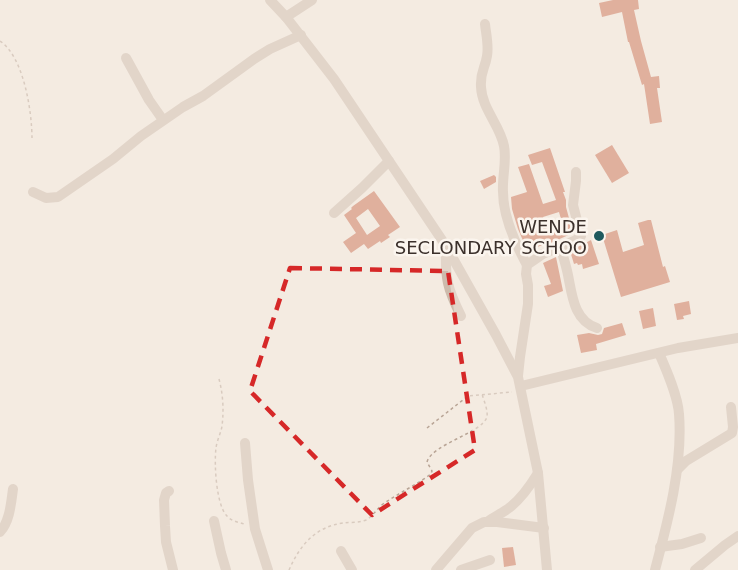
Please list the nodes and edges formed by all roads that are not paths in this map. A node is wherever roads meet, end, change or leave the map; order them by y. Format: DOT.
graph roads {
  1 [pos="270,0"];
  2 [pos="312,0"];
  3 [pos="286,17"];
  4 [pos="485,24"];
  5 [pos="300,35"];
  6 [pos="126,58"];
  7 [pos="163,120"];
  8 [pos="389,161"];
  9 [pos="576,172"];
  10 [pos="33,192"];
  11 [pos="334,213"];
  12 [pos="446,246"];
  13 [pos="560,246"];
  14 [pos="527,265"];
  15 [pos="461,316"];
  16 [pos="597,328"];
  17 [pos="738,338"];
  18 [pos="659,353"];
  19 [pos="520,385"];
  20 [pos="731,407"];
  21 [pos="245,443"];
  22 [pos="677,470"];
  23 [pos="538,473"];
  24 [pos="13,489"];
  25 [pos="169,491"];
  26 [pos="214,521"];
  27 [pos="487,522"];
  28 [pos="544,528"];
  29 [pos="0,532"];
  30 [pos="738,536"];
  31 [pos="700,538"];
  32 [pos="660,547"];
  33 [pos="341,551"];
  34 [pos="490,560"];
  35 [pos="173,570"];
  36 [pos="226,570"];
  37 [pos="268,570"];
  38 [pos="352,570"];
  39 [pos="436,570"];
  40 [pos="461,570"];
  41 [pos="547,570"];
  42 [pos="655,570"];
  43 [pos="695,570"];
  1 -- 3 [label="street"];
  2 -- 3 [label="street"];
  3 -- 5 [label="street"];
  4 -- 14 [label="street"];
  5 -- 7 [label="street"];
  5 -- 8 [label="street"];
  6 -- 7 [label="street"];
  7 -- 10 [label="street"];
  8 -- 11 [label="street"];
  8 -- 12 [label="street"];
  9 -- 13 [label="street"];
  12 -- 15 [label="street"];
  12 -- 19 [label="street"];
  13 -- 14 [label="street"];
  13 -- 16 [label="street"];
  14 -- 19 [label="street"];
  17 -- 18 [label="street"];
  18 -- 19 [label="street"];
  18 -- 22 [label="street"];
  19 -- 23 [label="street"];
  20 -- 22 [label="street"];
  21 -- 37 [label="street"];
  22 -- 32 [label="street"];
  23 -- 27 [label="street"];
  23 -- 28 [label="street"];
  24 -- 29 [label="street"];
  25 -- 35 [label="street"];
  26 -- 36 [label="street"];
  27 -- 28 [label="street"];
  27 -- 39 [label="street"];
  28 -- 41 [label="street"];
  30 -- 43 [label="street"];
  31 -- 32 [label="street"];
  32 -- 42 [label="street"];
  33 -- 38 [label="street"];
  34 -- 40 [label="street"];
}
